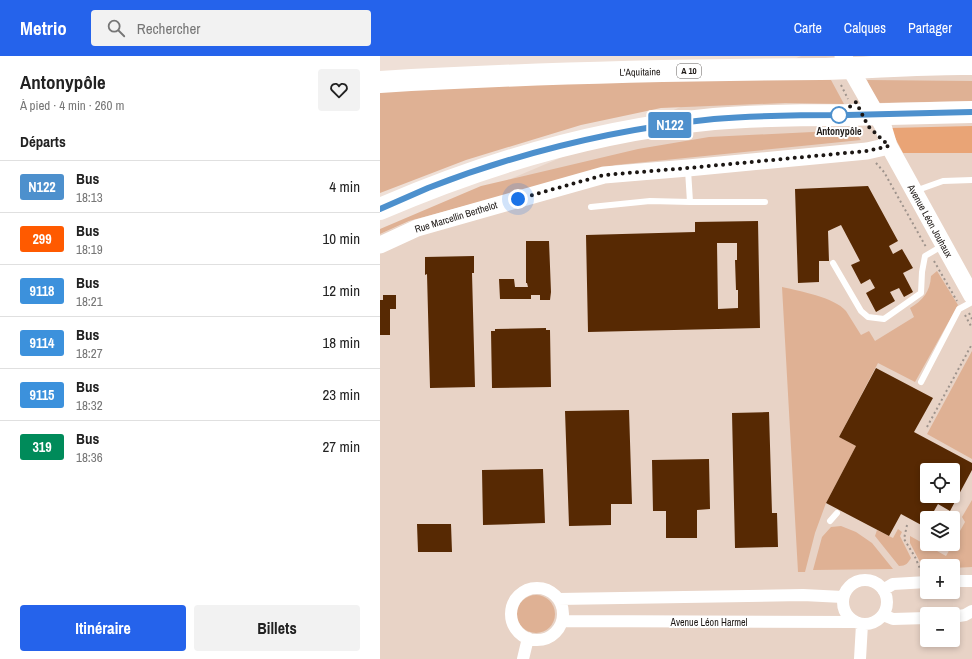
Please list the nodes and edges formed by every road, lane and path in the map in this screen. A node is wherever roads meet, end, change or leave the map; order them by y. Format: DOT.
graph roads {
  1 [pos="854,61"];
  2 [pos="825,64"];
  3 [pos="972,64"];
  4 [pos="380,82"];
  5 [pos="849,108"];
  6 [pos="972,112"];
  7 [pos="889,146"];
  8 [pos="867,151"];
  9 [pos="688,168"];
  10 [pos="972,180"];
  11 [pos="913,191"];
  12 [pos="690,202"];
  13 [pos="765,202"];
  14 [pos="591,207"];
  15 [pos="380,209"];
  16 [pos="380,245"];
  17 [pos="937,249"];
  18 [pos="833,263"];
  19 [pos="967,302"];
  20 [pos="972,302"];
  21 [pos="972,328"];
  22 [pos="972,344"];
  23 [pos="921,382"];
  24 [pos="926,427"];
  25 [pos="837,513"];
  26 [pos="830,521"];
  27 [pos="907,525"];
  28 [pos="920,569"];
  29 [pos="960,581"];
  30 [pos="972,581"];
  31 [pos="920,582"];
  32 [pos="883,590"];
  33 [pos="844,597"];
  34 [pos="558,599"];
  35 [pos="972,611"];
  36 [pos="882,615"];
  37 [pos="960,616"];
  38 [pos="920,618"];
  39 [pos="562,621"];
  40 [pos="859,623"];
  41 [pos="528,638"];
  42 [pos="523,659"];
  43 [pos="860,659"];
  1 -- 2 [label="highway, L'Aquitaine / A 10"];
  1 -- 3 [label="highway, L'Aquitaine / A 10"];
  1 -- 7 [label="street, Avenue Léon Jouhaux"];
  2 -- 4 [label="highway, L'Aquitaine / A 10"];
  2 -- 5 [label="path"];
  2 -- 7 [label="street, Avenue Léon Jouhaux"];
  5 -- 6 [label="highway"];
  5 -- 15 [label="highway"];
  7 -- 8 [label="street, Rue Marcellin Berthelot"];
  7 -- 11 [label="street, Avenue Léon Jouhaux"];
  8 -- 9 [label="street, Rue Marcellin Berthelot"];
  8 -- 17 [label="path"];
  9 -- 12 [label="lane"];
  9 -- 16 [label="street, Rue Marcellin Berthelot"];
  10 -- 11 [label="lane"];
  11 -- 17 [label="street, Avenue Léon Jouhaux"];
  12 -- 13 [label="lane"];
  12 -- 14 [label="lane"];
  17 -- 18 [label="lane"];
  17 -- 19 [label="street, Avenue Léon Jouhaux"];
  17 -- 19 [label="path"];
  19 -- 20 [label="lane"];
  19 -- 21 [label="path"];
  19 -- 23 [label="lane"];
  22 -- 24 [label="path"];
  25 -- 26 [label="lane"];
  27 -- 28 [label="path"];
  29 -- 30 [label="street"];
  31 -- 32 [label="street"];
  32 -- 33 [label="street"];
  32 -- 36 [label="street"];
  33 -- 34 [label="street"];
  33 -- 40 [label="street"];
  34 -- 39 [label="street"];
  34 -- 41 [label="street"];
  35 -- 37 [label="street"];
  36 -- 38 [label="street"];
  36 -- 40 [label="street"];
  39 -- 40 [label="street, Avenue Léon Harmel"];
  39 -- 41 [label="street"];
  40 -- 43 [label="street"];
  41 -- 42 [label="street"];
}
